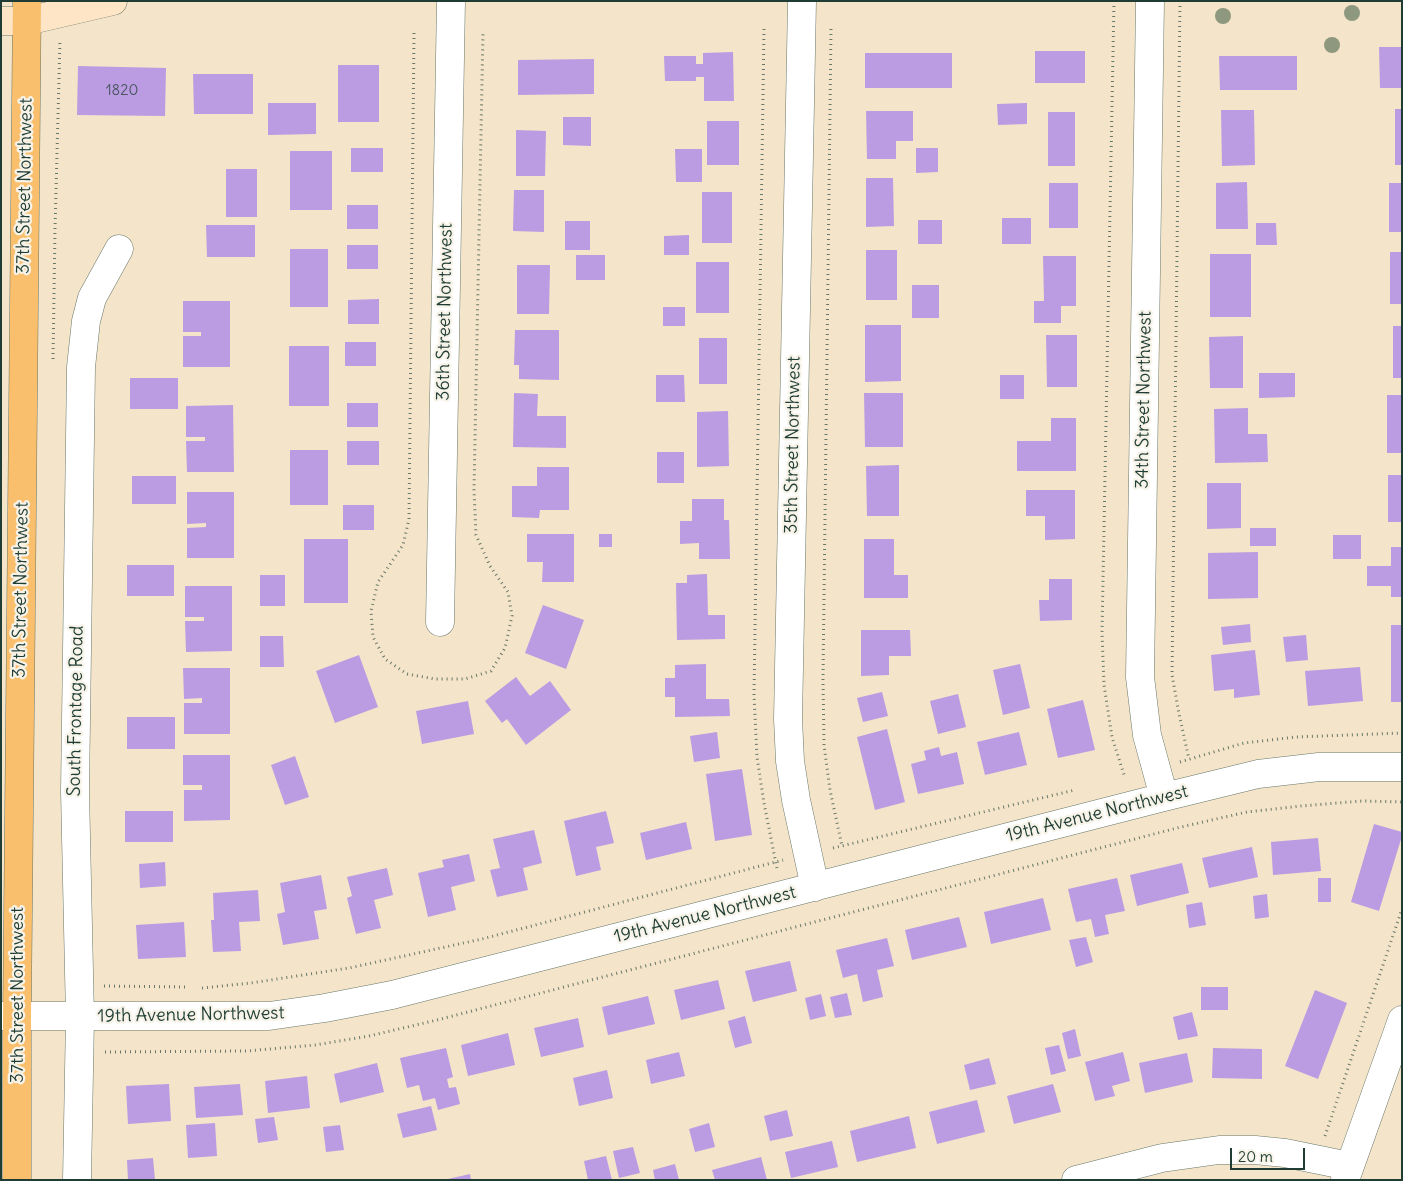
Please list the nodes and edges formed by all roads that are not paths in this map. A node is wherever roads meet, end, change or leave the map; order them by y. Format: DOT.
graph roads {
  1 [pos="113,1"];
  2 [pos="451,1"];
  3 [pos="802,1"];
  4 [pos="1150,1"];
  5 [pos="18,14"];
  6 [pos="119,249"];
  7 [pos="440,622"];
  8 [pos="1402,767"];
  9 [pos="1164,796"];
  10 [pos="815,887"];
  11 [pos="9,1016"];
  12 [pos="80,1017"];
  13 [pos="1402,1020"];
  14 [pos="1347,1173"];
  15 [pos="17,1180"];
  16 [pos="77,1180"];
  17 [pos="1076,1180"];
  1 -- 5 [label="main road"];
  2 -- 7 [label="street, 36th Street Northwest"];
  3 -- 10 [label="street, 35th Street Northwest"];
  4 -- 9 [label="street, 34th Street Northwest"];
  5 -- 11 [label="main road, 37th Street Northwest"];
  6 -- 12 [label="street, South Frontage Road"];
  8 -- 9 [label="street, 19th Avenue Northwest"];
  9 -- 10 [label="street, 19th Avenue Northwest"];
  10 -- 12 [label="street, 19th Avenue Northwest"];
  11 -- 12 [label="street, 19th Avenue Northwest"];
  11 -- 15 [label="main road, 37th Street Northwest"];
  12 -- 16 [label="street, South Frontage Road"];
  13 -- 14 [label="street"];
  14 -- 17 [label="street"];
}
